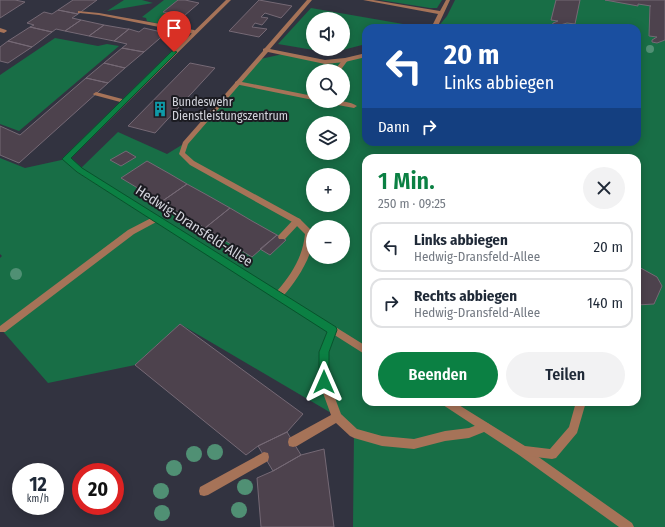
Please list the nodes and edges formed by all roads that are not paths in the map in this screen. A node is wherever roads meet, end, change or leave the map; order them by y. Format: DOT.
graph roads {
  1 [pos="229,0"];
  2 [pos="310,0"];
  3 [pos="365,0"];
  4 [pos="448,0"];
  5 [pos="80,12"];
  6 [pos="442,13"];
  7 [pos="436,24"];
  8 [pos="194,32"];
  9 [pos="265,50"];
  10 [pos="362,56"];
  11 [pos="345,60"];
  12 [pos="342,64"];
  13 [pos="237,83"];
  14 [pos="96,94"];
  15 [pos="306,97"];
  16 [pos="124,101"];
  17 [pos="350,105"];
  18 [pos="354,106"];
  19 [pos="157,218"];
  20 [pos="297,221"];
  21 [pos="282,238"];
  22 [pos="278,296"];
  23 [pos="2,330"];
  24 [pos="332,330"];
  25 [pos="362,349"];
  26 [pos="452,406"];
  27 [pos="580,406"];
  28 [pos="337,417"];
  29 [pos="485,427"];
  30 [pos="293,442"];
  31 [pos="523,451"];
  32 [pos="264,457"];
  33 [pos="204,491"];
  34 [pos="628,527"];
  1 -- 8 [label="street, Hedwig-Dransfeld-Allee"];
  2 -- 9 [label="street"];
  3 -- 6 [label="street"];
  4 -- 6 [label="street"];
  5 -- 8 [label="street"];
  6 -- 7 [label="street"];
  8 -- 16 [label="street, Hedwig-Dransfeld-Allee"];
  9 -- 11 [label="street"];
  9 -- 13 [label="street"];
  10 -- 11 [label="street"];
  11 -- 12 [label="street"];
  13 -- 15 [label="street"];
  13 -- 20 [label="street"];
  14 -- 16 [label="street"];
  16 -- 19 [label="street, Hedwig-Dransfeld-Allee"];
  17 -- 18 [label="street"];
  19 -- 22 [label="street, Hedwig-Dransfeld-Allee"];
  19 -- 23 [label="street"];
  20 -- 21 [label="street"];
  20 -- 22 [label="street"];
  22 -- 24 [label="street, Hedwig-Dransfeld-Allee"];
  24 -- 25 [label="street, Hedwig-Dransfeld-Allee"];
  24 -- 28 [label="street"];
  26 -- 29 [label="street"];
  27 -- 31 [label="street"];
  28 -- 29 [label="street"];
  28 -- 30 [label="street"];
  29 -- 31 [label="street"];
  31 -- 34 [label="street"];
  32 -- 33 [label="street"];
}
